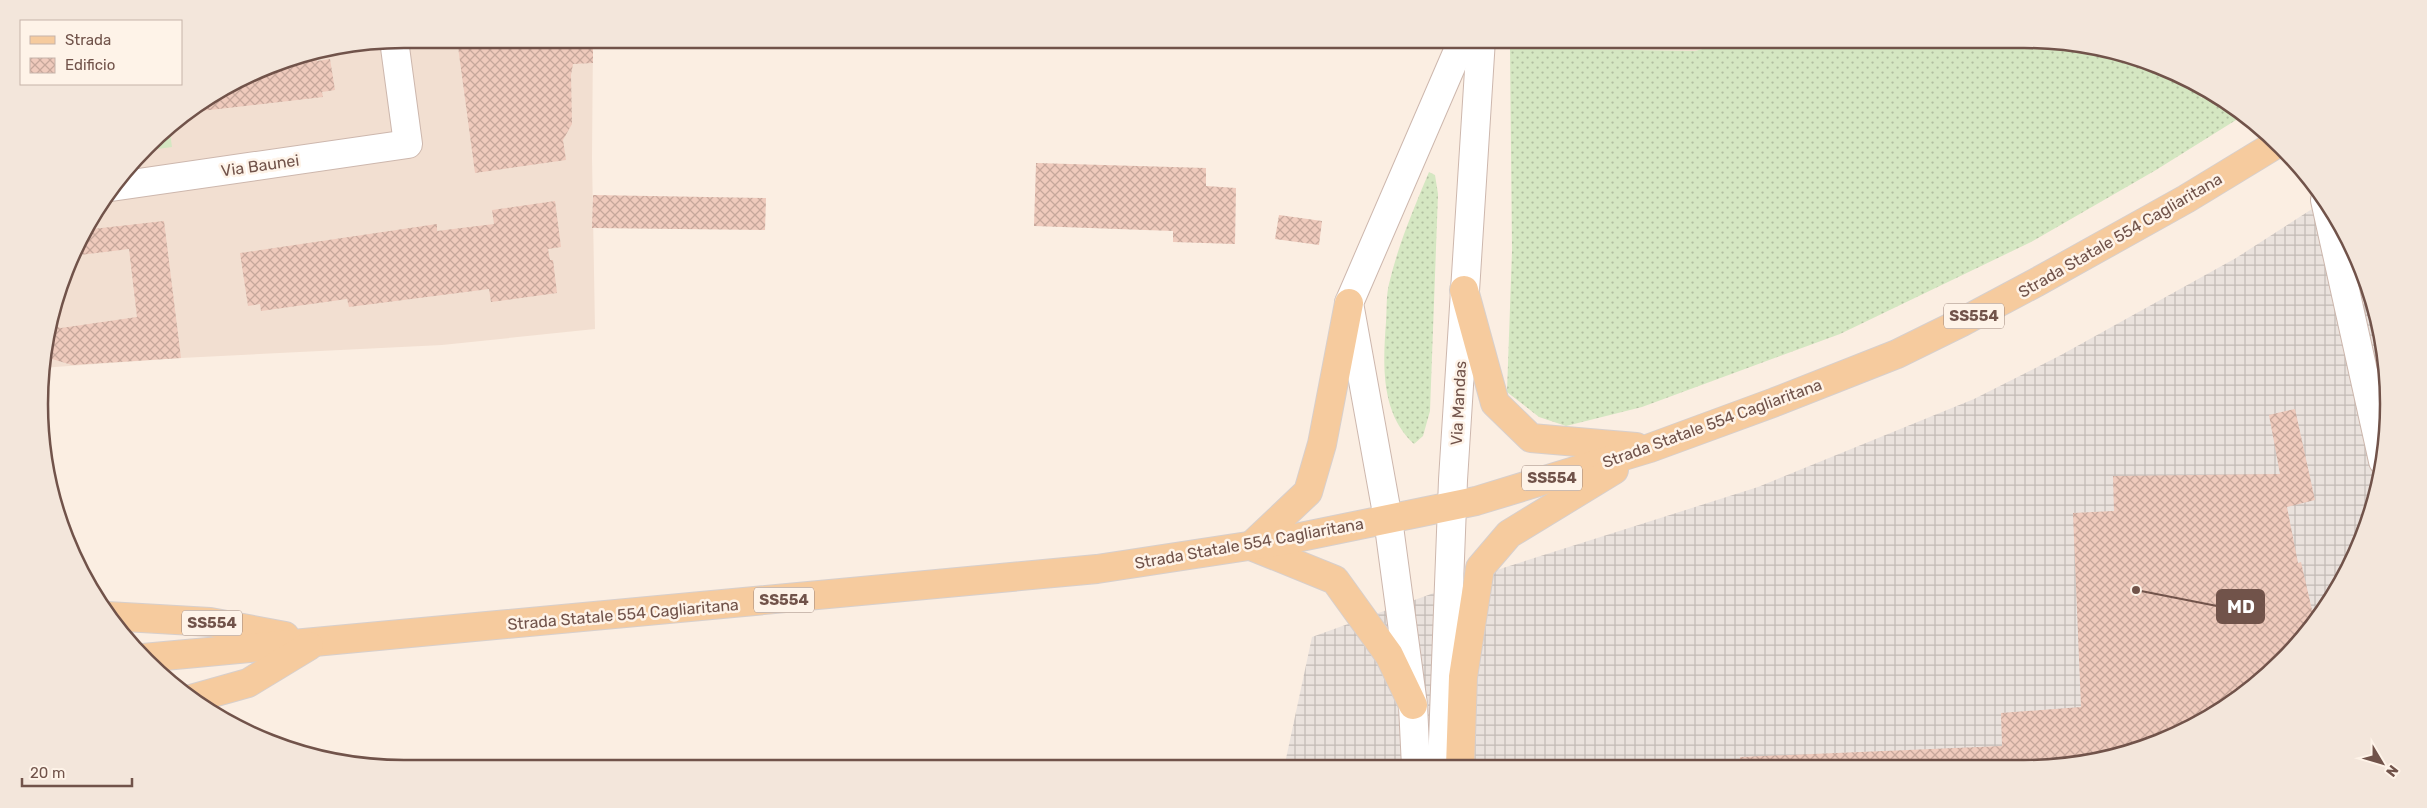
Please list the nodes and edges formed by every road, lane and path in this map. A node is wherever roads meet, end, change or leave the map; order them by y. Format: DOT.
graph roads {
  1 [pos="395,48"];
  2 [pos="1459,48"];
  3 [pos="1480,48"];
  4 [pos="2270,148"];
  5 [pos="123,184"];
  6 [pos="2332,225"];
  7 [pos="1464,290"];
  8 [pos="1349,303"];
  9 [pos="2378,437"];
  10 [pos="1650,448"];
  11 [pos="1453,506"];
  12 [pos="1388,518"];
  13 [pos="1251,546"];
  14 [pos="118,617"];
  15 [pos="316,642"];
  16 [pos="153,657"];
  17 [pos="201,696"];
  18 [pos="1413,706"];
  19 [pos="1416,760"];
  20 [pos="1442,760"];
  21 [pos="1460,760"];
  1 -- 5 [label="street, Via Baunei"];
  2 -- 8 [label="street"];
  3 -- 7 [label="street, Via Mandas"];
  4 -- 10 [label="main road, Strada Statale 554 Cagliaritana / SS554"];
  6 -- 9 [label="street"];
  7 -- 10 [label="main road"];
  7 -- 11 [label="street, Via Mandas"];
  8 -- 12 [label="street"];
  8 -- 13 [label="main road"];
  10 -- 11 [label="main road, Strada Statale 554 Cagliaritana / SS554"];
  10 -- 21 [label="main road"];
  11 -- 12 [label="main road, Strada Statale 554 Cagliaritana / SS554"];
  11 -- 20 [label="street, Via Mandas"];
  12 -- 13 [label="main road, Strada Statale 554 Cagliaritana / SS554"];
  12 -- 18 [label="street"];
  13 -- 15 [label="main road, Strada Statale 554 Cagliaritana / SS554"];
  13 -- 18 [label="main road"];
  14 -- 15 [label="main road, SS554"];
  15 -- 16 [label="main road, Strada Statale 554 Cagliaritana / SS554"];
  15 -- 17 [label="main road, SS554"];
  18 -- 19 [label="street"];
}
